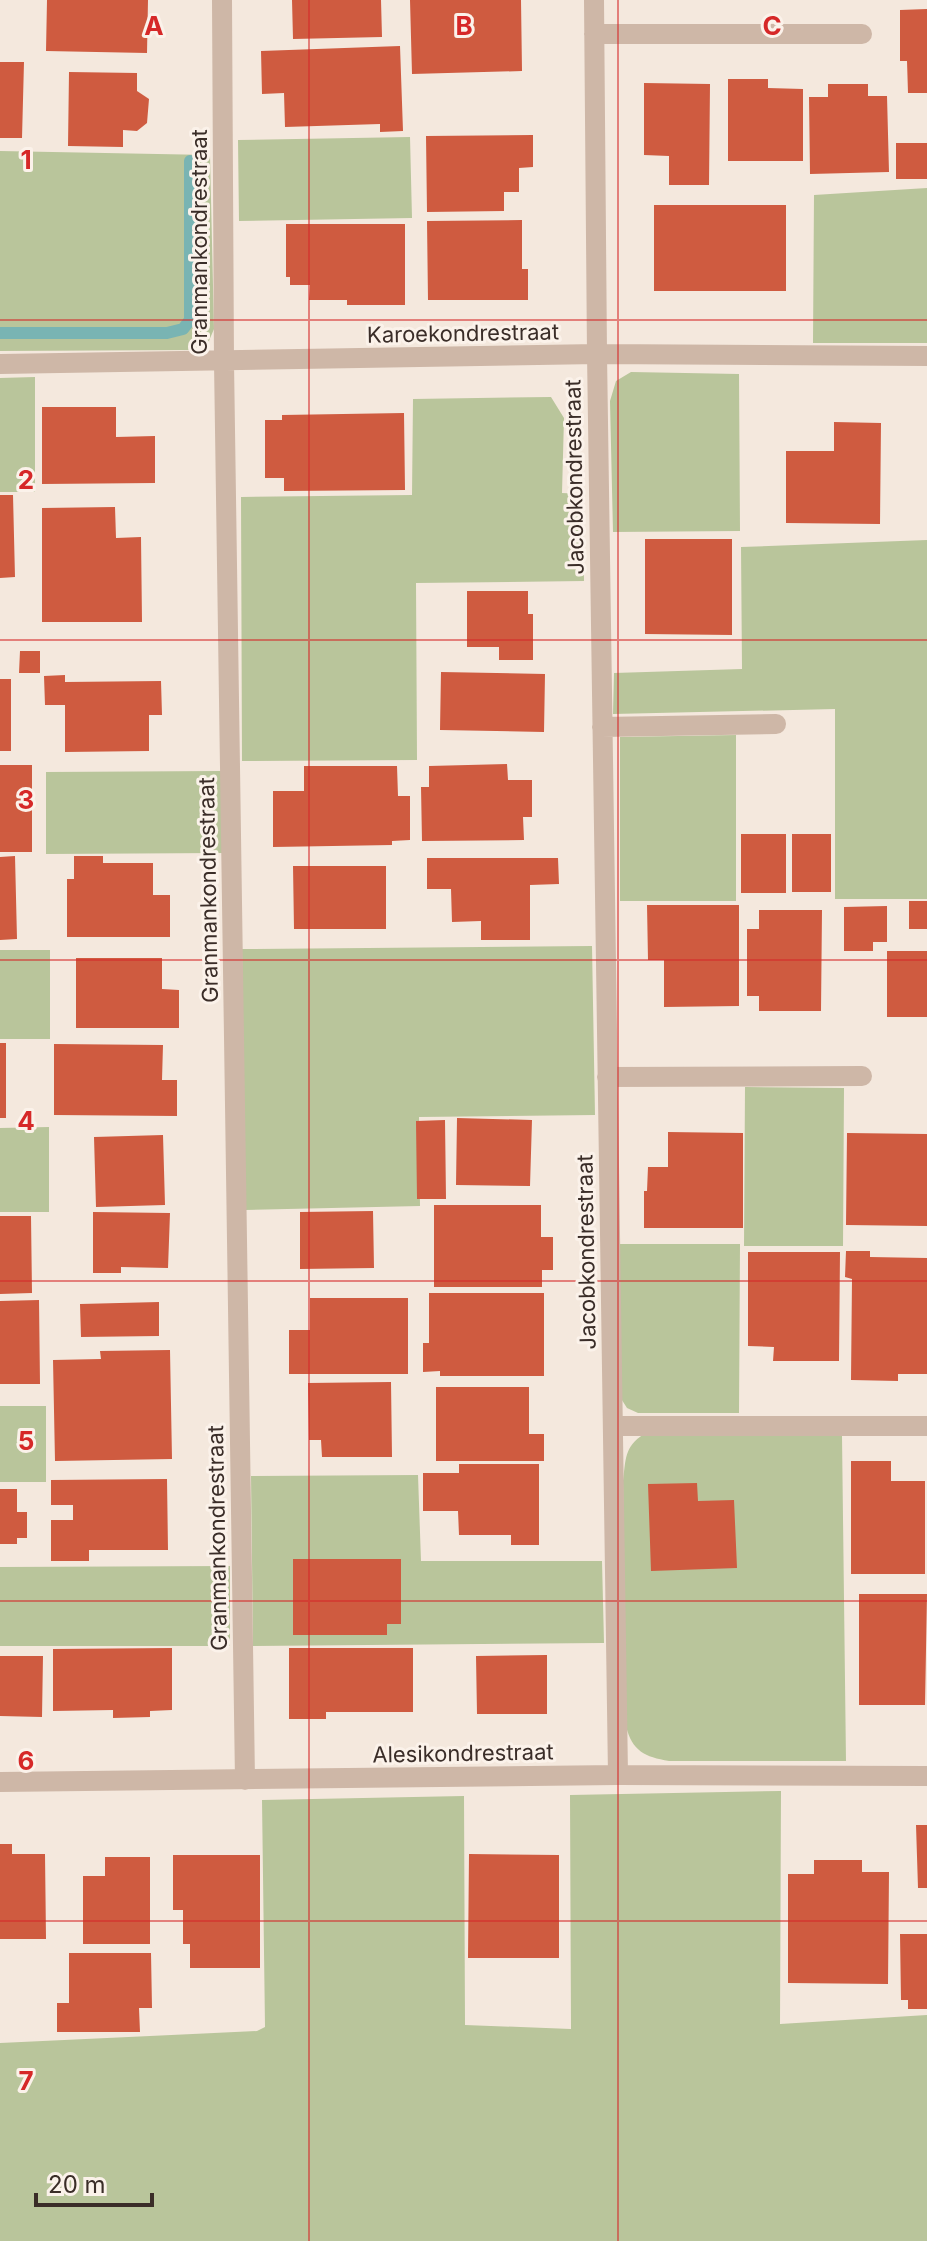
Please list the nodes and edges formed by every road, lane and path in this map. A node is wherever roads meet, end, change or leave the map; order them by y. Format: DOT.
graph roads {
  1 [pos="222,0"];
  2 [pos="594,0"];
  3 [pos="594,34"];
  4 [pos="862,34"];
  5 [pos="597,354"];
  6 [pos="927,356"];
  7 [pos="224,362"];
  8 [pos="0,364"];
  9 [pos="776,724"];
  10 [pos="602,727"];
  11 [pos="862,1076"];
  12 [pos="607,1077"];
  13 [pos="613,1426"];
  14 [pos="927,1426"];
  15 [pos="618,1775"];
  16 [pos="927,1776"];
  17 [pos="245,1780"];
  18 [pos="0,1782"];
  1 -- 7 [label="street, Granmankondrestraat"];
  2 -- 3 [label="street, Jacobkondrestraat"];
  3 -- 4 [label="street"];
  3 -- 5 [label="street, Jacobkondrestraat"];
  5 -- 6 [label="street, Karoekondrestraat"];
  5 -- 7 [label="street, Karoekondrestraat"];
  5 -- 10 [label="street, Jacobkondrestraat"];
  7 -- 8 [label="street, Karoekondrestraat"];
  7 -- 17 [label="street, Granmankondrestraat"];
  9 -- 10 [label="street"];
  10 -- 12 [label="street, Jacobkondrestraat"];
  11 -- 12 [label="street"];
  12 -- 13 [label="street, Jacobkondrestraat"];
  13 -- 14 [label="street"];
  13 -- 15 [label="street, Jacobkondrestraat"];
  15 -- 16 [label="street, Alesikondrestraat"];
  15 -- 17 [label="street, Alesikondrestraat"];
  17 -- 18 [label="street, Alesikondrestraat"];
}
